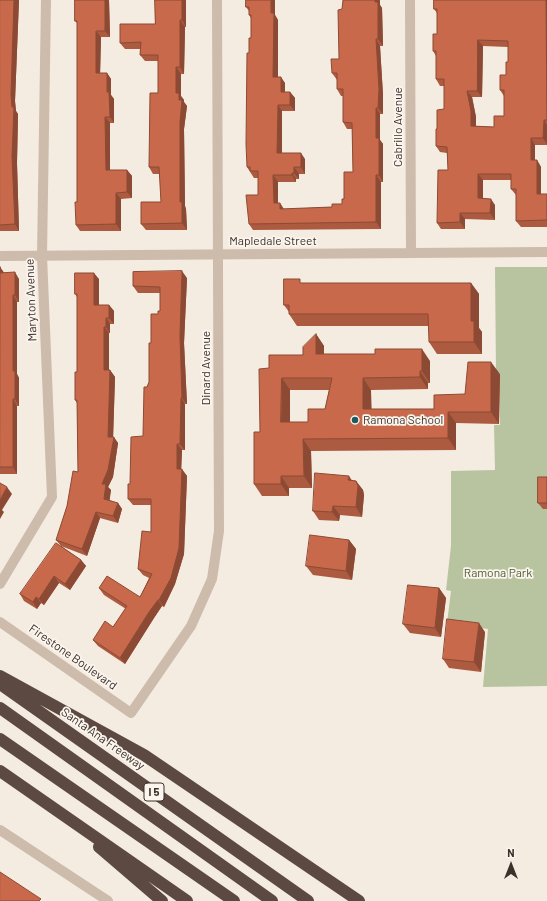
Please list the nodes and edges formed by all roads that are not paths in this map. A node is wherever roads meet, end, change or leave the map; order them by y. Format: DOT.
graph roads {
  1 [pos="46,0"];
  2 [pos="218,0"];
  3 [pos="410,0"];
  4 [pos="547,252"];
  5 [pos="411,253"];
  6 [pos="218,255"];
  7 [pos="0,256"];
  8 [pos="42,256"];
  9 [pos="0,584"];
  10 [pos="0,622"];
  11 [pos="0,676"];
  12 [pos="0,684"];
  13 [pos="0,708"];
  14 [pos="131,713"];
  15 [pos="0,739"];
  16 [pos="0,771"];
  17 [pos="45,801"];
  18 [pos="0,830"];
  19 [pos="108,901"];
  20 [pos="162,901"];
  21 [pos="187,901"];
  22 [pos="234,901"];
  23 [pos="272,901"];
  24 [pos="308,901"];
  25 [pos="359,901"];
  1 -- 8 [label="street, Maryton Avenue"];
  2 -- 6 [label="street, Dinard Avenue"];
  3 -- 5 [label="street, Cabrillo Avenue"];
  4 -- 5 [label="street, Mapledale Street"];
  5 -- 6 [label="street, Mapledale Street"];
  6 -- 8 [label="street, Mapledale Street"];
  6 -- 14 [label="street, Dinard Avenue"];
  7 -- 8 [label="street, Mapledale Street"];
  8 -- 9 [label="street, Maryton Avenue"];
  10 -- 14 [label="street, Firestone Boulevard"];
  11 -- 25 [label="highway"];
  12 -- 24 [label="highway, Santa Ana Freeway / I 5"];
  13 -- 23 [label="highway"];
  15 -- 22 [label="highway"];
  16 -- 17 [label="highway"];
  17 -- 20 [label="highway"];
  17 -- 21 [label="highway"];
  18 -- 19 [label="street"];
}
